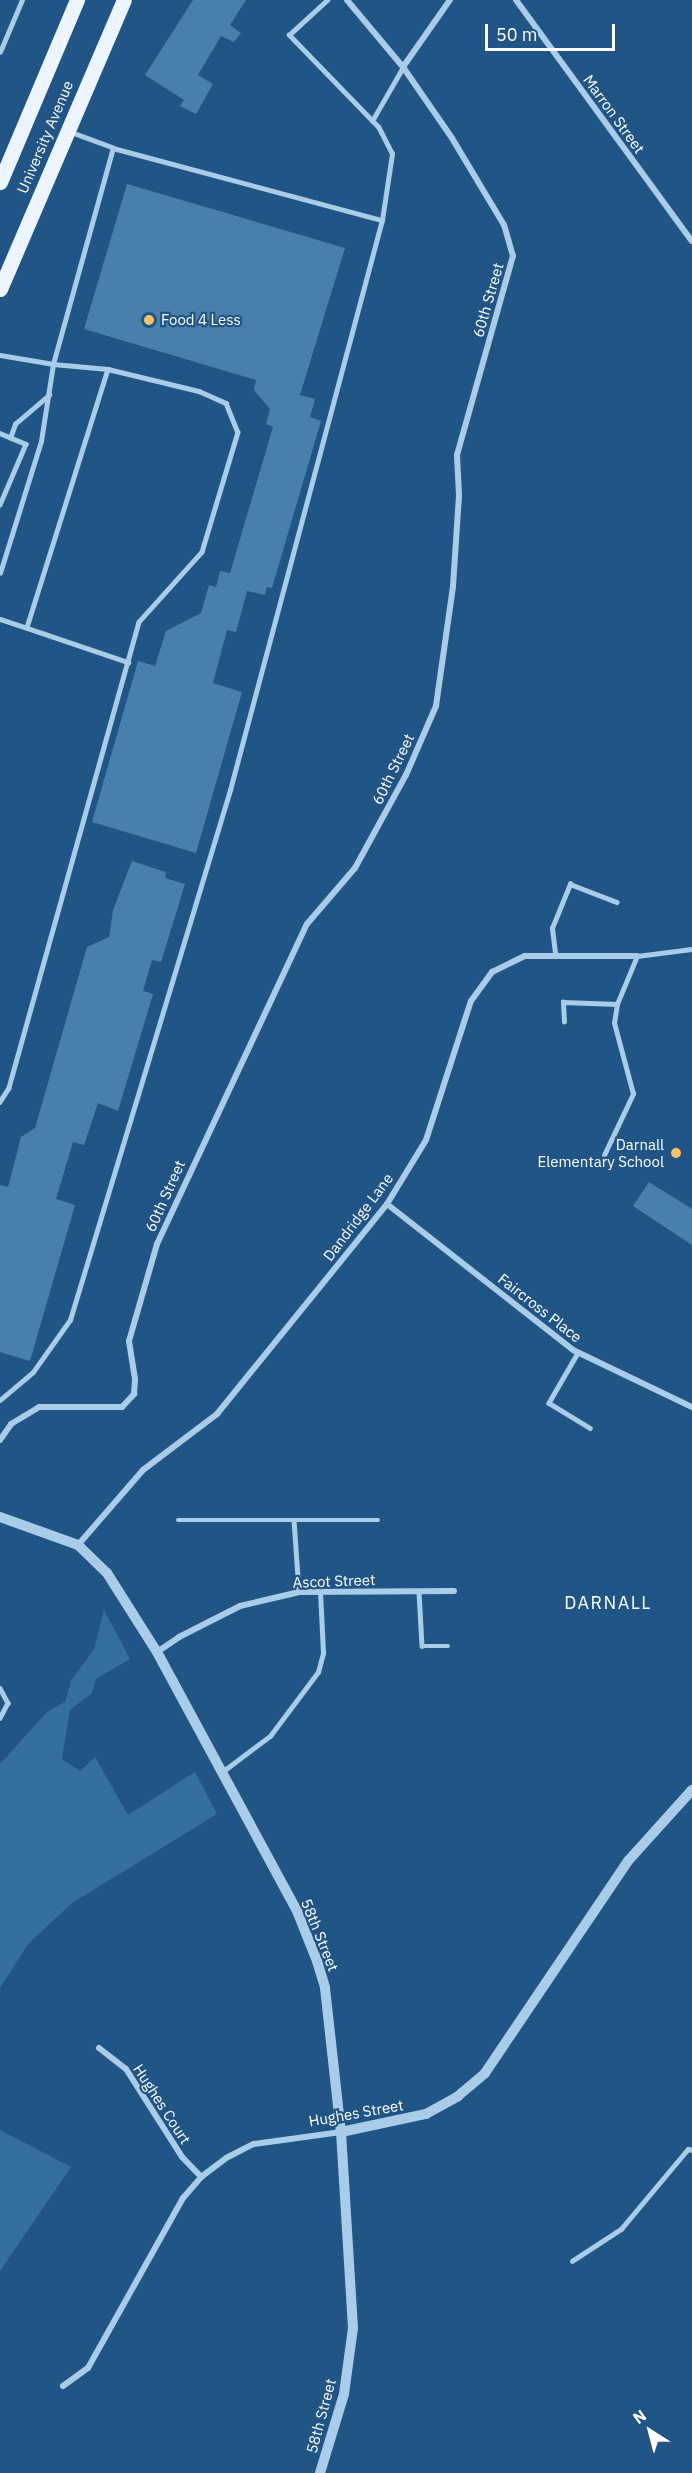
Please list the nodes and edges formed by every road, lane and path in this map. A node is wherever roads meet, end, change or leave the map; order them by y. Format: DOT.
graph roads {
  1 [pos="22,0"];
  2 [pos="78,0"];
  3 [pos="124,0"];
  4 [pos="327,0"];
  5 [pos="347,0"];
  6 [pos="450,0"];
  7 [pos="516,0"];
  8 [pos="0,52"];
  9 [pos="403,67"];
  10 [pos="372,121"];
  11 [pos="67,131"];
  12 [pos="113,148"];
  13 [pos="0,182"];
  14 [pos="382,220"];
  15 [pos="692,241"];
  16 [pos="0,289"];
  17 [pos="0,355"];
  18 [pos="53,364"];
  19 [pos="108,369"];
  20 [pos="49,395"];
  21 [pos="0,433"];
  22 [pos="10,438"];
  23 [pos="7,469"];
  24 [pos="13,476"];
  25 [pos="2,496"];
  26 [pos="0,505"];
  27 [pos="0,573"];
  28 [pos="0,619"];
  29 [pos="27,628"];
  30 [pos="128,662"];
  31 [pos="617,902"];
  32 [pos="692,949"];
  33 [pos="555,953"];
  34 [pos="637,956"];
  35 [pos="617,1004"];
  36 [pos="564,1023"];
  37 [pos="0,1102"];
  38 [pos="604,1155"];
  39 [pos="387,1204"];
  40 [pos="578,1353"];
  41 [pos="0,1400"];
  42 [pos="692,1407"];
  43 [pos="590,1428"];
  44 [pos="0,1440"];
  45 [pos="0,1517"];
  46 [pos="178,1520"];
  47 [pos="294,1520"];
  48 [pos="378,1520"];
  49 [pos="78,1545"];
  50 [pos="454,1591"];
  51 [pos="299,1592"];
  52 [pos="320,1592"];
  53 [pos="419,1592"];
  54 [pos="448,1646"];
  55 [pos="158,1652"];
  56 [pos="0,1688"];
  57 [pos="0,1718"];
  58 [pos="220,1774"];
  59 [pos="692,1790"];
  60 [pos="99,2048"];
  61 [pos="341,2132"];
  62 [pos="692,2150"];
  63 [pos="201,2177"];
  64 [pos="572,2261"];
  65 [pos="63,2386"];
  66 [pos="320,2473"];
  1 -- 8 [label="lane"];
  2 -- 13 [label="main road, University Avenue"];
  3 -- 11 [label="main road, University Avenue"];
  4 -- 10 [label="lane"];
  5 -- 9 [label="street, 60th Street"];
  6 -- 9 [label="street"];
  7 -- 15 [label="street, Marron Street"];
  9 -- 10 [label="lane"];
  9 -- 44 [label="street, 60th Street"];
  10 -- 14 [label="lane"];
  11 -- 12 [label="lane"];
  11 -- 16 [label="main road, University Avenue"];
  12 -- 14 [label="lane"];
  12 -- 18 [label="lane"];
  14 -- 41 [label="lane"];
  17 -- 18 [label="lane"];
  18 -- 19 [label="lane"];
  18 -- 20 [label="lane"];
  19 -- 29 [label="lane"];
  19 -- 30 [label="lane"];
  20 -- 22 [label="lane"];
  20 -- 27 [label="lane"];
  21 -- 22 [label="lane"];
  22 -- 24 [label="lane"];
  23 -- 24 [label="lane"];
  24 -- 25 [label="lane"];
  25 -- 26 [label="lane"];
  28 -- 29 [label="lane"];
  29 -- 30 [label="lane"];
  30 -- 37 [label="lane"];
  31 -- 33 [label="lane"];
  32 -- 34 [label="lane"];
  33 -- 34 [label="street, Dandridge Lane"];
  33 -- 39 [label="street, Dandridge Lane"];
  34 -- 35 [label="lane"];
  35 -- 36 [label="lane"];
  35 -- 38 [label="lane"];
  39 -- 40 [label="street, Faircross Place"];
  39 -- 49 [label="street, Dandridge Lane"];
  40 -- 42 [label="street, Faircross Place"];
  40 -- 43 [label="lane"];
  45 -- 49 [label="street, 58th Street"];
  46 -- 47 [label="lane"];
  47 -- 48 [label="lane"];
  47 -- 51 [label="lane"];
  49 -- 55 [label="street, 58th Street"];
  50 -- 53 [label="street, Ascot Street"];
  51 -- 52 [label="street, Ascot Street"];
  51 -- 55 [label="street, Ascot Street"];
  52 -- 53 [label="street, Ascot Street"];
  52 -- 58 [label="lane"];
  53 -- 54 [label="lane"];
  55 -- 58 [label="street, 58th Street"];
  56 -- 57 [label="lane"];
  58 -- 61 [label="street, 58th Street"];
  59 -- 61 [label="street, Hughes Street"];
  60 -- 63 [label="street, Hughes Court"];
  61 -- 63 [label="street, Hughes Street"];
  61 -- 66 [label="street, 58th Street"];
  62 -- 64 [label="lane"];
  63 -- 65 [label="street, Hughes Street"];
}
